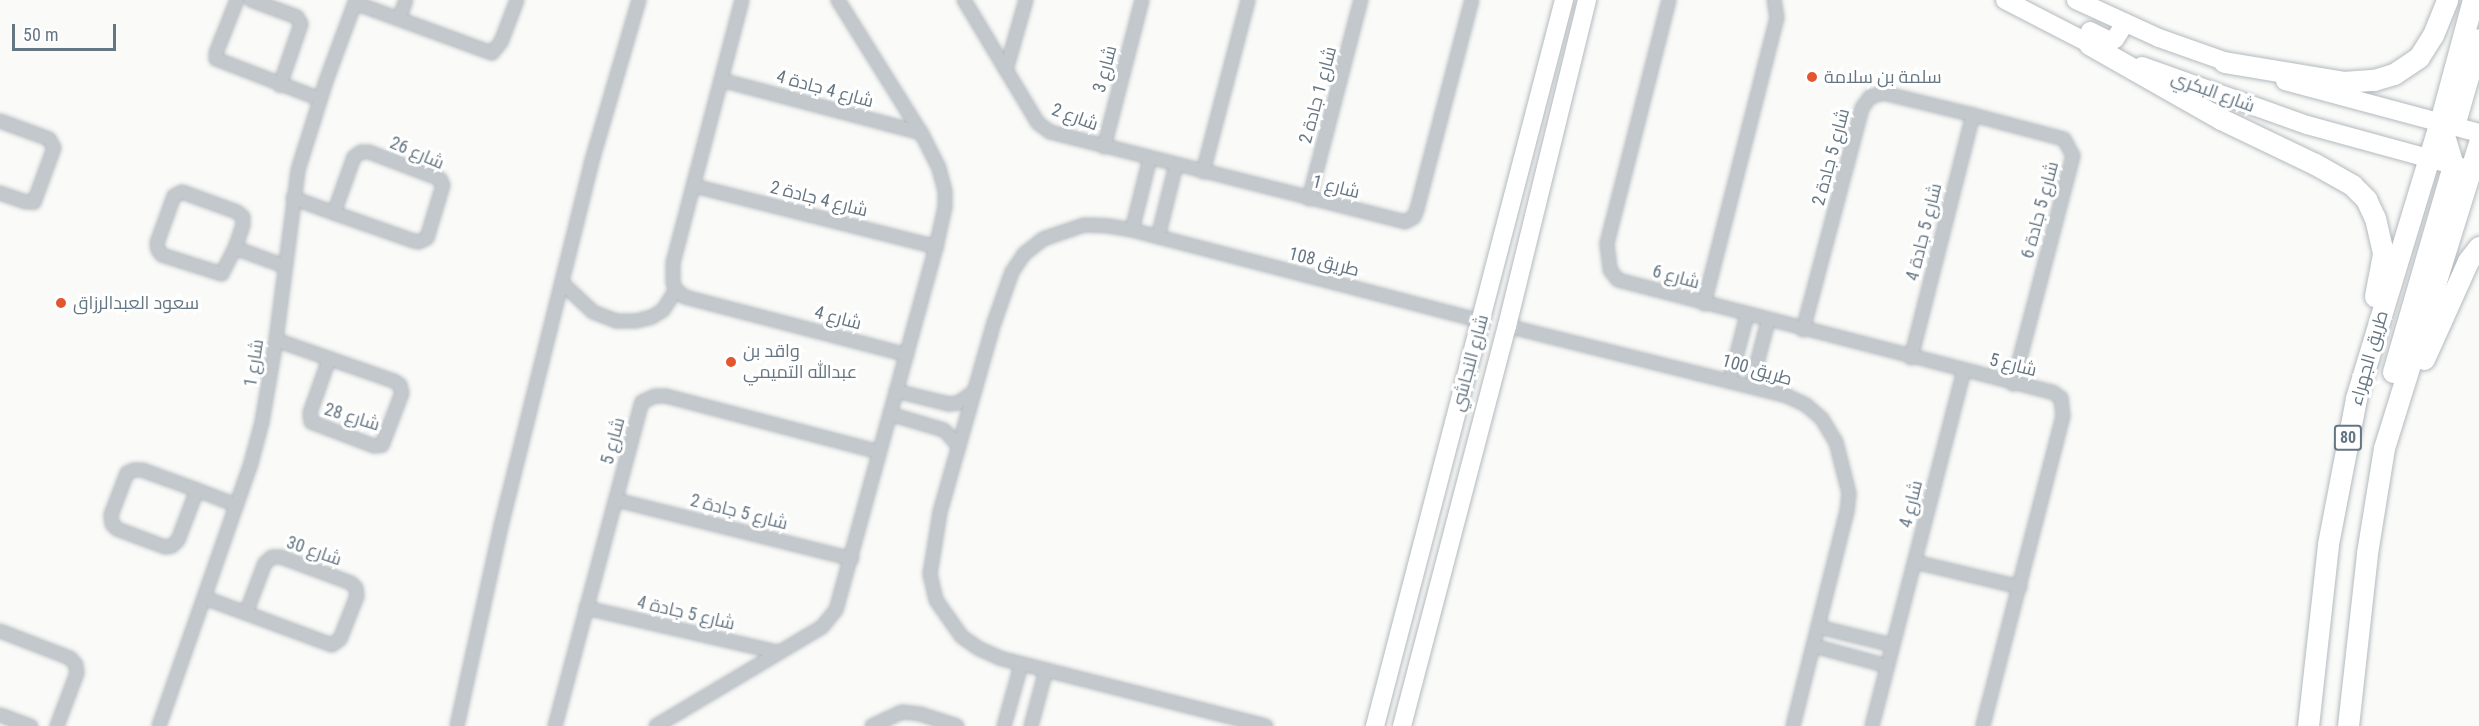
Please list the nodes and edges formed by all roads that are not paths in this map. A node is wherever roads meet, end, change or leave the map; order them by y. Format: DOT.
graph roads {
  1 [pos="237,0"];
  2 [pos="251,0"];
  3 [pos="406,0"];
  4 [pos="518,0"];
  5 [pos="639,0"];
  6 [pos="742,0"];
  7 [pos="838,0"];
  8 [pos="964,0"];
  9 [pos="1026,0"];
  10 [pos="1142,0"];
  11 [pos="1248,0"];
  12 [pos="1361,0"];
  13 [pos="1472,0"];
  14 [pos="1564,0"];
  15 [pos="1587,0"];
  16 [pos="1669,0"];
  17 [pos="1774,0"];
  18 [pos="2006,0"];
  19 [pos="2076,0"];
  20 [pos="2447,0"];
  21 [pos="2473,0"];
  22 [pos="356,1"];
  23 [pos="2034,14"];
  24 [pos="399,19"];
  25 [pos="2125,23"];
  26 [pos="2479,39"];
  27 [pos="2089,44"];
  28 [pos="2224,62"];
  29 [pos="1006,70"];
  30 [pos="721,80"];
  31 [pos="280,85"];
  32 [pos="320,99"];
  33 [pos="1537,105"];
  34 [pos="1559,112"];
  35 [pos="1973,115"];
  36 [pos="0,121"];
  37 [pos="2447,124"];
  38 [pos="921,133"];
  39 [pos="2479,133"];
  40 [pos="2479,143"];
  41 [pos="1104,147"];
  42 [pos="1150,158"];
  43 [pos="2429,158"];
  44 [pos="1176,165"];
  45 [pos="2468,169"];
  46 [pos="1203,172"];
  47 [pos="694,186"];
  48 [pos="0,193"];
  49 [pos="293,198"];
  50 [pos="1309,199"];
  51 [pos="334,213"];
  52 [pos="1132,230"];
  53 [pos="1158,237"];
  54 [pos="936,246"];
  55 [pos="2479,247"];
  56 [pos="235,248"];
  57 [pos="284,266"];
  58 [pos="562,283"];
  59 [pos="676,290"];
  60 [pos="1704,303"];
  61 [pos="1747,315"];
  62 [pos="1481,321"];
  63 [pos="1768,321"];
  64 [pos="1507,326"];
  65 [pos="1803,330"];
  66 [pos="276,340"];
  67 [pos="907,355"];
  68 [pos="1911,358"];
  69 [pos="329,359"];
  70 [pos="1964,371"];
  71 [pos="1730,381"];
  72 [pos="2013,384"];
  73 [pos="1751,386"];
  74 [pos="896,391"];
  75 [pos="974,392"];
  76 [pos="2356,398"];
  77 [pos="890,414"];
  78 [pos="959,446"];
  79 [pos="2384,447"];
  80 [pos="879,452"];
  81 [pos="196,490"];
  82 [pos="616,500"];
  83 [pos="236,505"];
  84 [pos="852,559"];
  85 [pos="1915,562"];
  86 [pos="2020,587"];
  87 [pos="205,598"];
  88 [pos="586,609"];
  89 [pos="246,613"];
  90 [pos="1819,627"];
  91 [pos="0,631"];
  92 [pos="1892,645"];
  93 [pos="1814,646"];
  94 [pos="777,652"];
  95 [pos="1021,665"];
  96 [pos="1887,666"];
  97 [pos="1046,670"];
  98 [pos="0,715"];
  99 [pos="31,726"];
  100 [pos="57,726"];
  101 [pos="159,726"];
  102 [pos="457,726"];
  103 [pos="555,726"];
  104 [pos="657,726"];
  105 [pos="872,726"];
  106 [pos="956,726"];
  107 [pos="1004,726"];
  108 [pos="1031,726"];
  109 [pos="1266,726"];
  110 [pos="1375,726"];
  111 [pos="1402,726"];
  112 [pos="1793,726"];
  113 [pos="1872,726"];
  114 [pos="1983,726"];
  115 [pos="2308,726"];
  116 [pos="2348,726"];
  1 -- 31 [label="street"];
  2 -- 31 [label="street"];
  3 -- 24 [label="street"];
  4 -- 24 [label="street"];
  5 -- 58 [label="street"];
  6 -- 30 [label="street"];
  7 -- 38 [label="street"];
  8 -- 29 [label="street, شارع 2"];
  9 -- 29 [label="street"];
  10 -- 41 [label="street, شارع 3"];
  11 -- 46 [label="street"];
  12 -- 50 [label="street, شارع 1 جادة 2"];
  13 -- 50 [label="street, شارع 1"];
  14 -- 33 [label="main road, شارع النجاشي"];
  15 -- 34 [label="main road, شارع النجاشي"];
  16 -- 60 [label="street, شارع 6"];
  17 -- 60 [label="street, شارع 6"];
  18 -- 23 [label="main road, شارع البكري"];
  19 -- 25 [label="main road, شارع البكري"];
  20 -- 28 [label="highway"];
  21 -- 37 [label="highway, طريق الجهراء / 80"];
  22 -- 24 [label="street"];
  22 -- 32 [label="street, شارع 1"];
  23 -- 25 [label="main road"];
  23 -- 27 [label="main road, شارع البكري"];
  25 -- 28 [label="main road, شارع البكري"];
  26 -- 37 [label="highway"];
  27 -- 43 [label="main road, شارع البكري"];
  27 -- 76 [label="highway"];
  28 -- 37 [label="main road, شارع البكري"];
  29 -- 41 [label="street, شارع 2"];
  30 -- 38 [label="street, شارع 4 جادة 4"];
  30 -- 47 [label="street"];
  31 -- 32 [label="street"];
  32 -- 49 [label="street, شارع 1"];
  33 -- 34 [label="main road"];
  33 -- 62 [label="main road, شارع النجاشي"];
  34 -- 64 [label="main road, شارع النجاشي"];
  35 -- 65 [label="street, شارع 5 جادة 2"];
  35 -- 68 [label="street, شارع 5 جادة 4"];
  35 -- 72 [label="street, شارع 5 جادة 6"];
  36 -- 48 [label="street"];
  37 -- 39 [label="main road, شارع البكري"];
  37 -- 43 [label="highway, طريق الجهراء / 80"];
  37 -- 45 [label="highway"];
  38 -- 54 [label="street"];
  40 -- 45 [label="highway"];
  41 -- 42 [label="street, شارع 2"];
  42 -- 44 [label="street, شارع 2"];
  42 -- 52 [label="street"];
  43 -- 45 [label="main road, شارع البكري"];
  43 -- 76 [label="highway, طريق الجهراء / 80"];
  44 -- 46 [label="street, شارع 2"];
  44 -- 53 [label="street"];
  45 -- 79 [label="highway"];
  46 -- 50 [label="street, شارع 1"];
  47 -- 54 [label="street, شارع 4 جادة 2"];
  47 -- 59 [label="street"];
  49 -- 51 [label="street, شارع 26"];
  49 -- 57 [label="street, شارع 1"];
  51 -- 51 [label="street, شارع 26"];
  52 -- 53 [label="street, طريق 108"];
  52 -- 75 [label="street, طريق 108"];
  53 -- 62 [label="street, طريق 108"];
  54 -- 67 [label="street"];
  55 -- 79 [label="highway"];
  56 -- 56 [label="street"];
  56 -- 57 [label="street"];
  57 -- 66 [label="street, شارع 1"];
  58 -- 59 [label="street"];
  58 -- 102 [label="street"];
  59 -- 67 [label="street, شارع 4"];
  60 -- 61 [label="street, شارع 5"];
  61 -- 63 [label="street, شارع 5"];
  61 -- 71 [label="street"];
  62 -- 110 [label="main road, شارع النجاشي"];
  63 -- 65 [label="street, شارع 5"];
  63 -- 73 [label="street"];
  64 -- 71 [label="street, طريق 100"];
  64 -- 111 [label="main road, شارع النجاشي"];
  65 -- 68 [label="street, شارع 5"];
  66 -- 69 [label="street, شارع 28"];
  66 -- 83 [label="street, شارع 1"];
  67 -- 74 [label="street"];
  68 -- 70 [label="street, شارع 5"];
  69 -- 69 [label="street, شارع 28"];
  70 -- 72 [label="street, شارع 5"];
  70 -- 85 [label="street, شارع 4"];
  71 -- 73 [label="street, طريق 100"];
  72 -- 86 [label="street, شارع 5"];
  73 -- 90 [label="street, طريق 100"];
  74 -- 75 [label="street"];
  74 -- 77 [label="street"];
  75 -- 78 [label="street, طريق 108"];
  76 -- 115 [label="highway, طريق الجهراء / 80"];
  77 -- 78 [label="street"];
  77 -- 80 [label="street"];
  78 -- 95 [label="street, طريق 108"];
  79 -- 116 [label="highway, 80"];
  80 -- 82 [label="street, شارع 5"];
  80 -- 84 [label="street"];
  81 -- 81 [label="street"];
  81 -- 83 [label="street"];
  82 -- 84 [label="street, شارع 5 جادة 2"];
  82 -- 88 [label="street, شارع 5"];
  83 -- 87 [label="street, شارع 1"];
  84 -- 94 [label="street"];
  85 -- 86 [label="street"];
  85 -- 92 [label="street, شارع 4"];
  86 -- 114 [label="street, شارع 5"];
  87 -- 89 [label="street, شارع 30"];
  87 -- 101 [label="street, شارع 1"];
  88 -- 94 [label="street, شارع 5 جادة 4"];
  88 -- 103 [label="street, شارع 5"];
  89 -- 89 [label="street, شارع 30"];
  90 -- 92 [label="street"];
  90 -- 93 [label="street, طريق 100"];
  91 -- 100 [label="street"];
  92 -- 96 [label="street, شارع 4"];
  93 -- 96 [label="street"];
  93 -- 112 [label="street, طريق 100"];
  94 -- 104 [label="street"];
  95 -- 97 [label="street, طريق 108"];
  95 -- 107 [label="street"];
  96 -- 113 [label="street, شارع 4"];
  97 -- 108 [label="street"];
  97 -- 109 [label="street, طريق 108"];
  98 -- 99 [label="street"];
  105 -- 106 [label="street"];
}
